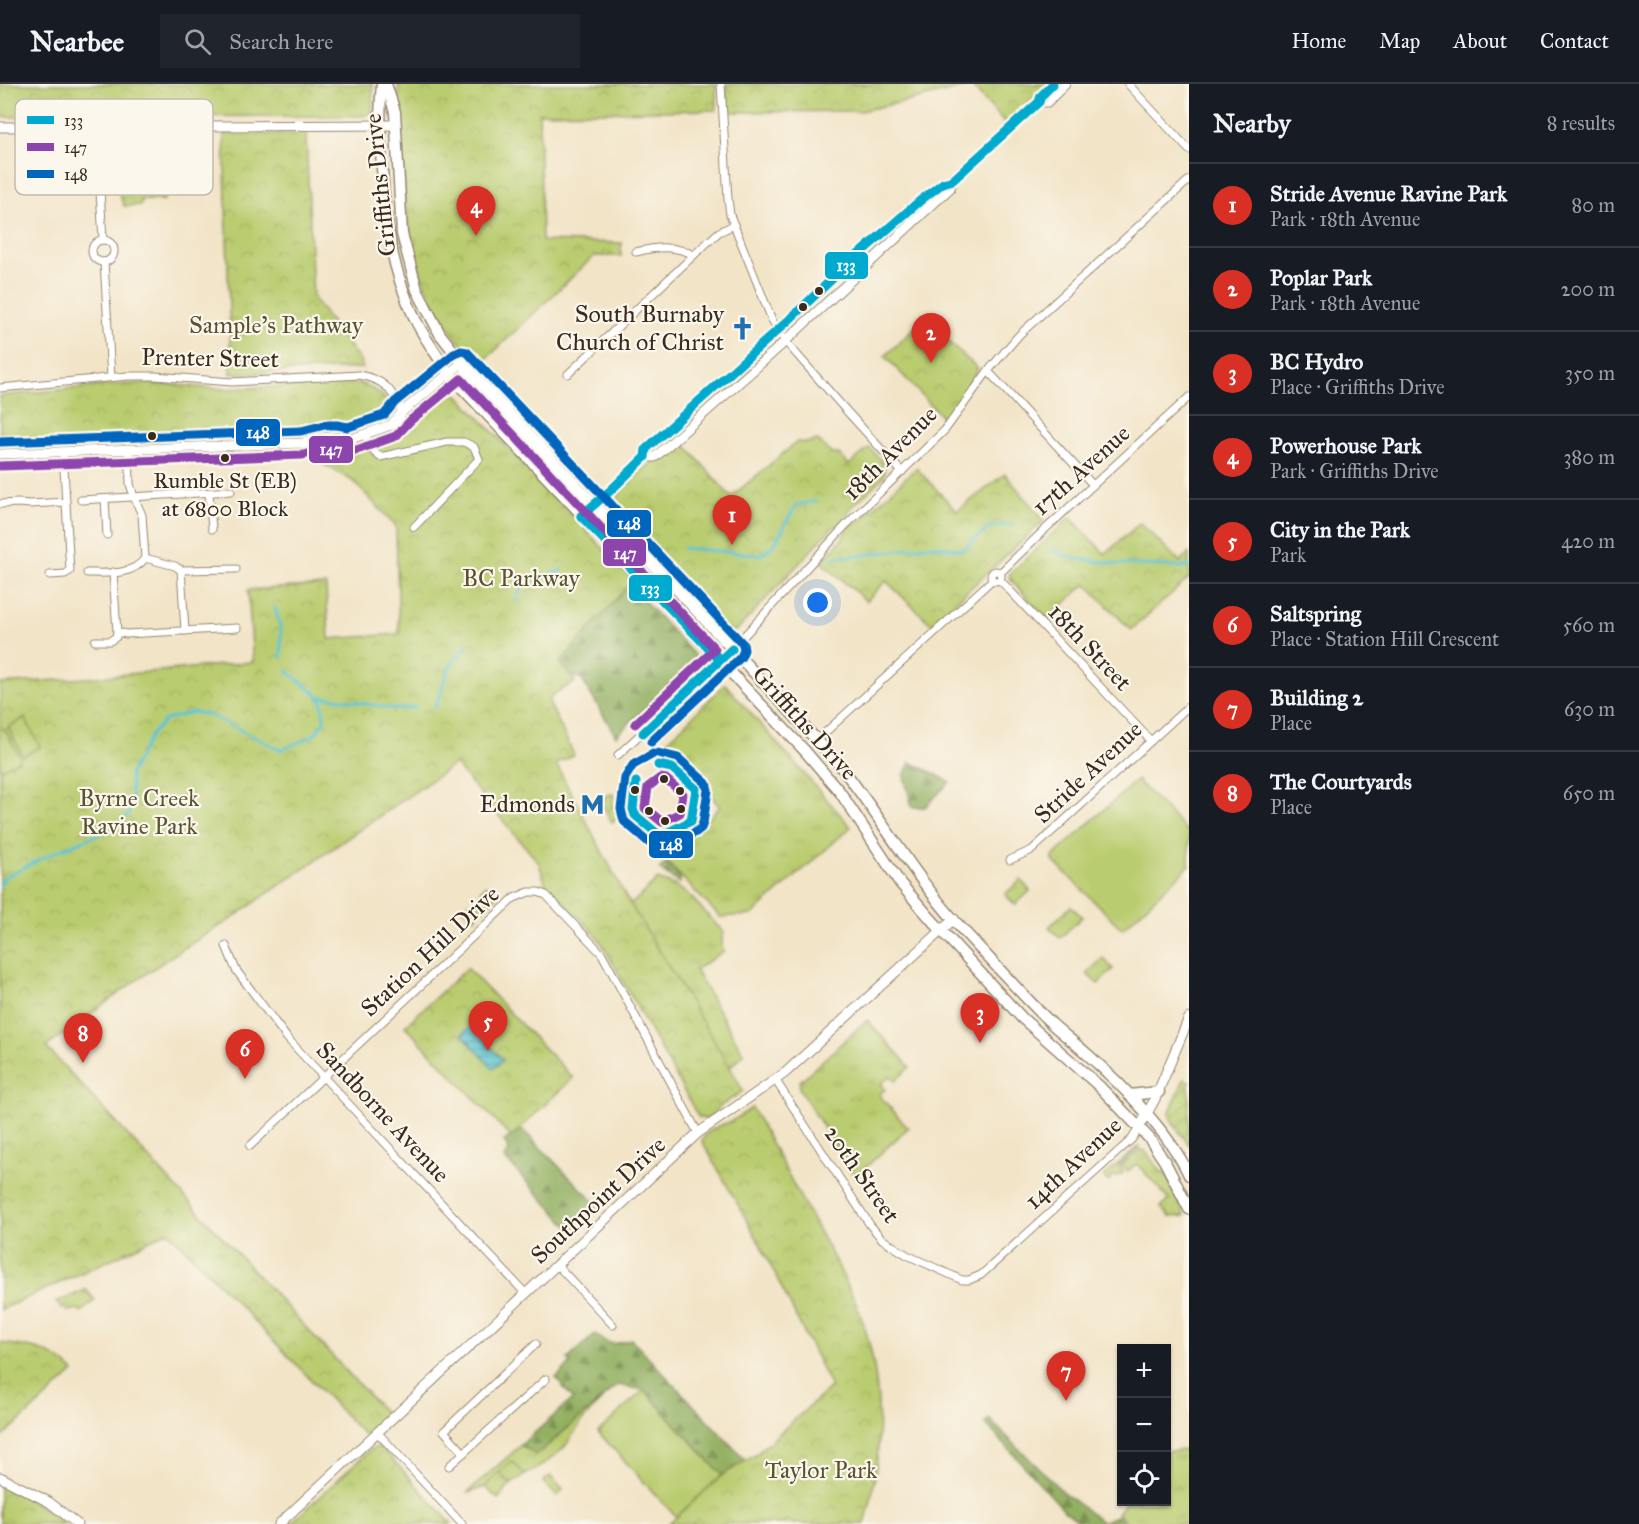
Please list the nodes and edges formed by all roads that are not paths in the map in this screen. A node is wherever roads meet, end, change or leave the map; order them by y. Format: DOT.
graph roads {
  1 [pos="382,84"];
  2 [pos="387,84"];
  3 [pos="721,84"];
  4 [pos="1053,84"];
  5 [pos="1065,84"];
  6 [pos="1128,84"];
  7 [pos="1039,102"];
  8 [pos="380,125"];
  9 [pos="396,125"];
  10 [pos="213,126"];
  11 [pos="0,127"];
  12 [pos="15,127"];
  13 [pos="1189,150"];
  14 [pos="953,180"];
  15 [pos="1189,180"];
  16 [pos="100,195"];
  17 [pos="734,225"];
  18 [pos="103,240"];
  19 [pos="636,252"];
  20 [pos="694,255"];
  21 [pos="104,262"];
  22 [pos="777,329"];
  23 [pos="785,341"];
  24 [pos="465,366"];
  25 [pos="988,371"];
  26 [pos="568,374"];
  27 [pos="111,377"];
  28 [pos="452,377"];
  29 [pos="0,388"];
  30 [pos="1189,397"];
  31 [pos="403,411"];
  32 [pos="391,425"];
  33 [pos="364,435"];
  34 [pos="129,449"];
  35 [pos="63,452"];
  36 [pos="0,454"];
  37 [pos="645,458"];
  38 [pos="902,472"];
  39 [pos="1093,485"];
  40 [pos="231,491"];
  41 [pos="209,493"];
  42 [pos="134,497"];
  43 [pos="105,499"];
  44 [pos="81,500"];
  45 [pos="66,502"];
  46 [pos="0,504"];
  47 [pos="594,504"];
  48 [pos="581,516"];
  49 [pos="414,527"];
  50 [pos="212,529"];
  51 [pos="107,536"];
  52 [pos="145,558"];
  53 [pos="236,569"];
  54 [pos="182,570"];
  55 [pos="113,572"];
  56 [pos="87,573"];
  57 [pos="50,575"];
  58 [pos="997,577"];
  59 [pos="237,628"];
  60 [pos="185,631"];
  61 [pos="117,632"];
  62 [pos="95,642"];
  63 [pos="732,649"];
  64 [pos="720,660"];
  65 [pos="1189,706"];
  66 [pos="817,740"];
  67 [pos="1151,741"];
  68 [pos="618,755"];
  69 [pos="1010,860"];
  70 [pos="954,920"];
  71 [pos="941,931"];
  72 [pos="226,946"];
  73 [pos="1189,1018"];
  74 [pos="323,1077"];
  75 [pos="776,1081"];
  76 [pos="1159,1092"];
  77 [pos="1129,1095"];
  78 [pos="1147,1115"];
  79 [pos="1139,1128"];
  80 [pos="698,1133"];
  81 [pos="249,1146"];
  82 [pos="1189,1175"];
  83 [pos="1189,1209"];
  84 [pos="557,1264"];
  85 [pos="969,1280"];
  86 [pos="526,1294"];
  87 [pos="613,1325"];
  88 [pos="536,1344"];
  89 [pos="546,1379"];
  90 [pos="377,1432"];
  91 [pos="464,1453"];
  92 [pos="449,1466"];
  93 [pos="0,1477"];
  94 [pos="77,1524"];
  95 [pos="279,1524"];
  96 [pos="462,1524"];
  1 -- 8 [label="main road, Griffiths Drive"];
  2 -- 9 [label="main road, Griffiths Drive"];
  3 -- 17 [label="street"];
  4 -- 7 [label="street"];
  5 -- 7 [label="street"];
  6 -- 13 [label="street"];
  7 -- 14 [label="street"];
  8 -- 9 [label="street"];
  8 -- 10 [label="street"];
  8 -- 28 [label="main road, Griffiths Drive"];
  9 -- 24 [label="main road, Griffiths Drive"];
  11 -- 12 [label="street"];
  14 -- 22 [label="street"];
  14 -- 23 [label="street"];
  15 -- 25 [label="street, 18th Avenue"];
  16 -- 18 [label="street"];
  17 -- 20 [label="street"];
  17 -- 22 [label="street"];
  18 -- 21 [label="street"];
  18 -- 21 [label="street"];
  19 -- 20 [label="street"];
  20 -- 26 [label="street"];
  21 -- 27 [label="street"];
  22 -- 23 [label="street"];
  22 -- 37 [label="street"];
  23 -- 37 [label="street"];
  23 -- 38 [label="street"];
  24 -- 28 [label="street"];
  24 -- 47 [label="main road, Griffiths Drive"];
  25 -- 38 [label="street, 18th Avenue"];
  25 -- 39 [label="street"];
  27 -- 29 [label="street, Prenter Street"];
  27 -- 31 [label="street, Prenter Street"];
  28 -- 31 [label="street"];
  28 -- 32 [label="street"];
  28 -- 48 [label="main road, Griffiths Drive"];
  30 -- 39 [label="street, 17th Avenue"];
  31 -- 32 [label="street"];
  32 -- 33 [label="street"];
  33 -- 34 [label="street"];
  33 -- 49 [label="street"];
  34 -- 35 [label="street"];
  34 -- 42 [label="street"];
  35 -- 36 [label="street"];
  35 -- 45 [label="street"];
  37 -- 47 [label="street"];
  38 -- 63 [label="street, 18th Avenue"];
  39 -- 58 [label="street, 17th Avenue"];
  40 -- 41 [label="street"];
  41 -- 42 [label="street"];
  41 -- 50 [label="street"];
  42 -- 43 [label="street"];
  42 -- 52 [label="street"];
  43 -- 44 [label="street"];
  43 -- 51 [label="street"];
  45 -- 46 [label="street"];
  45 -- 57 [label="street"];
  47 -- 48 [label="street"];
  47 -- 63 [label="main road, Griffiths Drive"];
  48 -- 64 [label="main road, Griffiths Drive"];
  52 -- 54 [label="street"];
  52 -- 55 [label="street"];
  53 -- 54 [label="street"];
  54 -- 60 [label="street"];
  55 -- 56 [label="street"];
  55 -- 61 [label="street"];
  58 -- 66 [label="street, 17th Avenue"];
  58 -- 67 [label="street, 18th Street"];
  59 -- 60 [label="street"];
  60 -- 61 [label="street"];
  61 -- 62 [label="street"];
  63 -- 64 [label="street, 18th Avenue"];
  63 -- 66 [label="main road, Griffiths Drive"];
  64 -- 68 [label="street, 18th Avenue"];
  64 -- 71 [label="main road, Griffiths Drive"];
  65 -- 67 [label="street, Stride Avenue"];
  66 -- 70 [label="main road, Griffiths Drive"];
  67 -- 69 [label="street, Stride Avenue"];
  70 -- 71 [label="street, Southpoint Drive"];
  70 -- 77 [label="main road, Griffiths Drive"];
  71 -- 75 [label="street, Southpoint Drive"];
  71 -- 79 [label="main road, Griffiths Drive"];
  72 -- 74 [label="street, Sandborne Avenue"];
  73 -- 76 [label="street, 14th Avenue"];
  74 -- 80 [label="street, Station Hill Drive"];
  74 -- 81 [label="street"];
  74 -- 86 [label="street, Sandborne Avenue"];
  75 -- 80 [label="street, Southpoint Drive"];
  75 -- 85 [label="street, 20th Street"];
  76 -- 77 [label="main road"];
  76 -- 78 [label="street, 14th Avenue"];
  77 -- 78 [label="main road, Griffiths Drive"];
  78 -- 79 [label="street, 14th Avenue"];
  78 -- 82 [label="main road, Griffiths Drive"];
  79 -- 83 [label="main road, Griffiths Drive"];
  79 -- 85 [label="street, 14th Avenue"];
  80 -- 84 [label="street, Southpoint Drive"];
  84 -- 86 [label="street, Southpoint Drive"];
  84 -- 87 [label="street"];
  86 -- 90 [label="street, Southpoint Drive"];
  88 -- 91 [label="street"];
  89 -- 91 [label="street"];
  90 -- 95 [label="street, Southpoint Drive"];
  90 -- 96 [label="street"];
  91 -- 92 [label="street"];
  93 -- 94 [label="street"];
}
